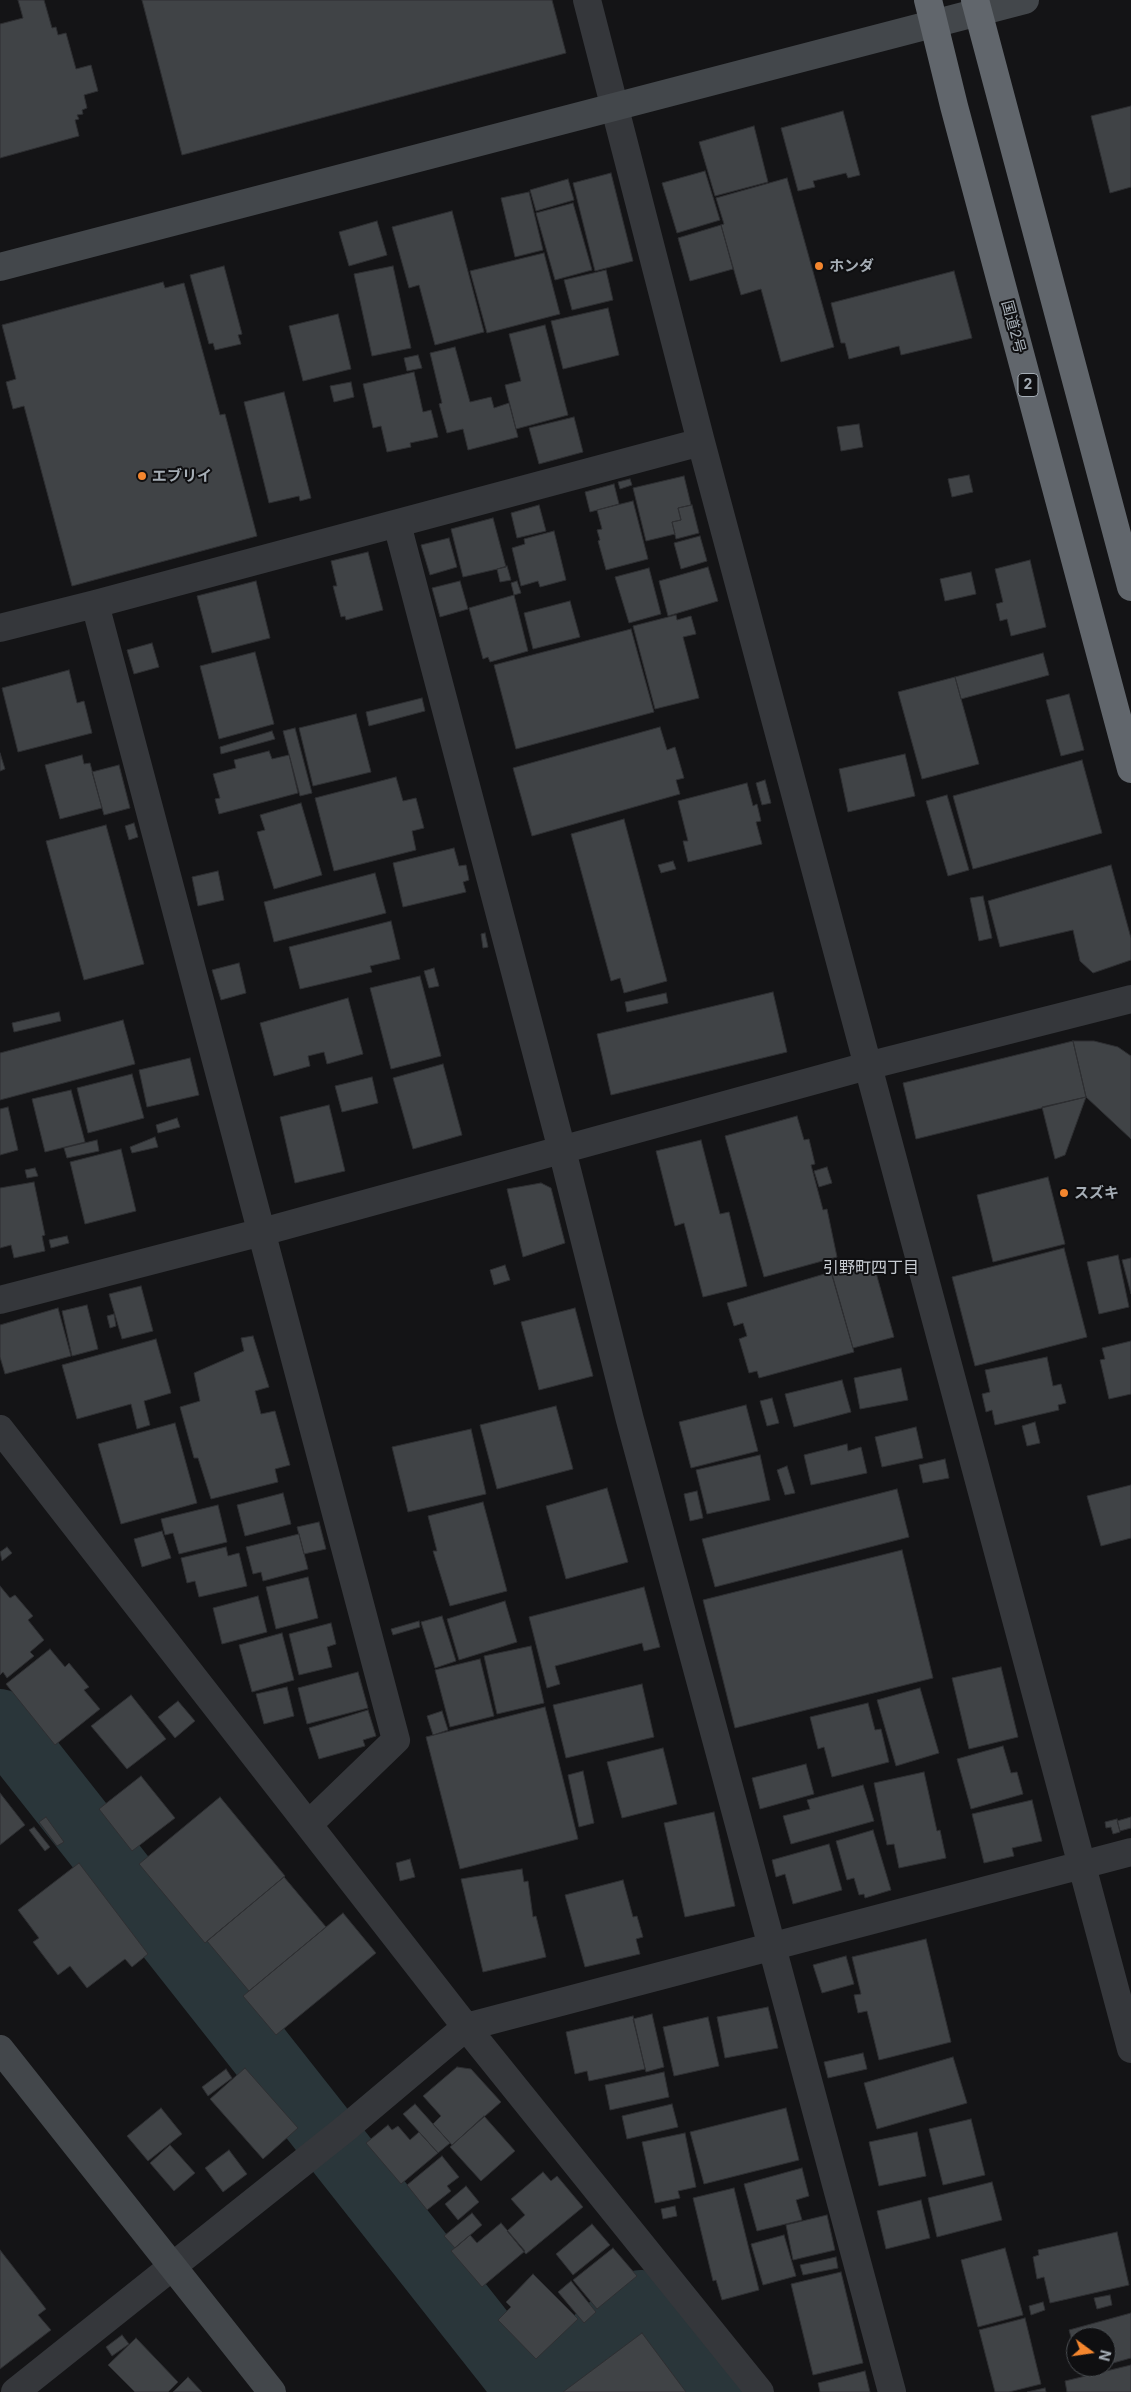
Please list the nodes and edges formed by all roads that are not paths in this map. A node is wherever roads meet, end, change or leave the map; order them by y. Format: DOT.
graph roads {
  1 [pos="587,0"];
  2 [pos="1024,0"];
  3 [pos="976,6"];
  4 [pos="931,12"];
  5 [pos="615,108"];
  6 [pos="0,267"];
  7 [pos="701,442"];
  8 [pos="396,524"];
  9 [pos="1131,587"];
  10 [pos="95,604"];
  11 [pos="0,628"];
  12 [pos="1131,769"];
  13 [pos="1131,999"];
  14 [pos="867,1066"];
  15 [pos="562,1150"];
  16 [pos="262,1232"];
  17 [pos="0,1300"];
  18 [pos="0,1429"];
  19 [pos="308,1824"];
  20 [pos="1131,1852"];
  21 [pos="1082,1866"];
  22 [pos="772,1947"];
  23 [pos="466,2027"];
  24 [pos="0,2049"];
  25 [pos="1131,2049"];
  26 [pos="170,2266"];
  27 [pos="15,2392"];
  28 [pos="272,2392"];
  29 [pos="760,2392"];
  30 [pos="892,2392"];
  1 -- 5 [label="street"];
  2 -- 3 [label="street"];
  3 -- 4 [label="street"];
  3 -- 9 [label="highway"];
  4 -- 5 [label="street"];
  4 -- 12 [label="highway, 国道2号 / 2"];
  5 -- 6 [label="street"];
  5 -- 7 [label="street"];
  7 -- 8 [label="street"];
  7 -- 14 [label="street"];
  8 -- 10 [label="street"];
  8 -- 15 [label="street"];
  10 -- 11 [label="street"];
  10 -- 16 [label="street"];
  13 -- 14 [label="street"];
  14 -- 15 [label="street"];
  14 -- 21 [label="street"];
  15 -- 16 [label="street"];
  15 -- 22 [label="street"];
  16 -- 17 [label="street"];
  16 -- 19 [label="street"];
  18 -- 19 [label="street"];
  19 -- 23 [label="street"];
  20 -- 21 [label="street"];
  21 -- 22 [label="street"];
  21 -- 25 [label="street"];
  22 -- 23 [label="street"];
  22 -- 30 [label="street"];
  23 -- 26 [label="street"];
  23 -- 29 [label="street"];
  24 -- 26 [label="street"];
  26 -- 27 [label="street"];
  26 -- 28 [label="street"];
}
